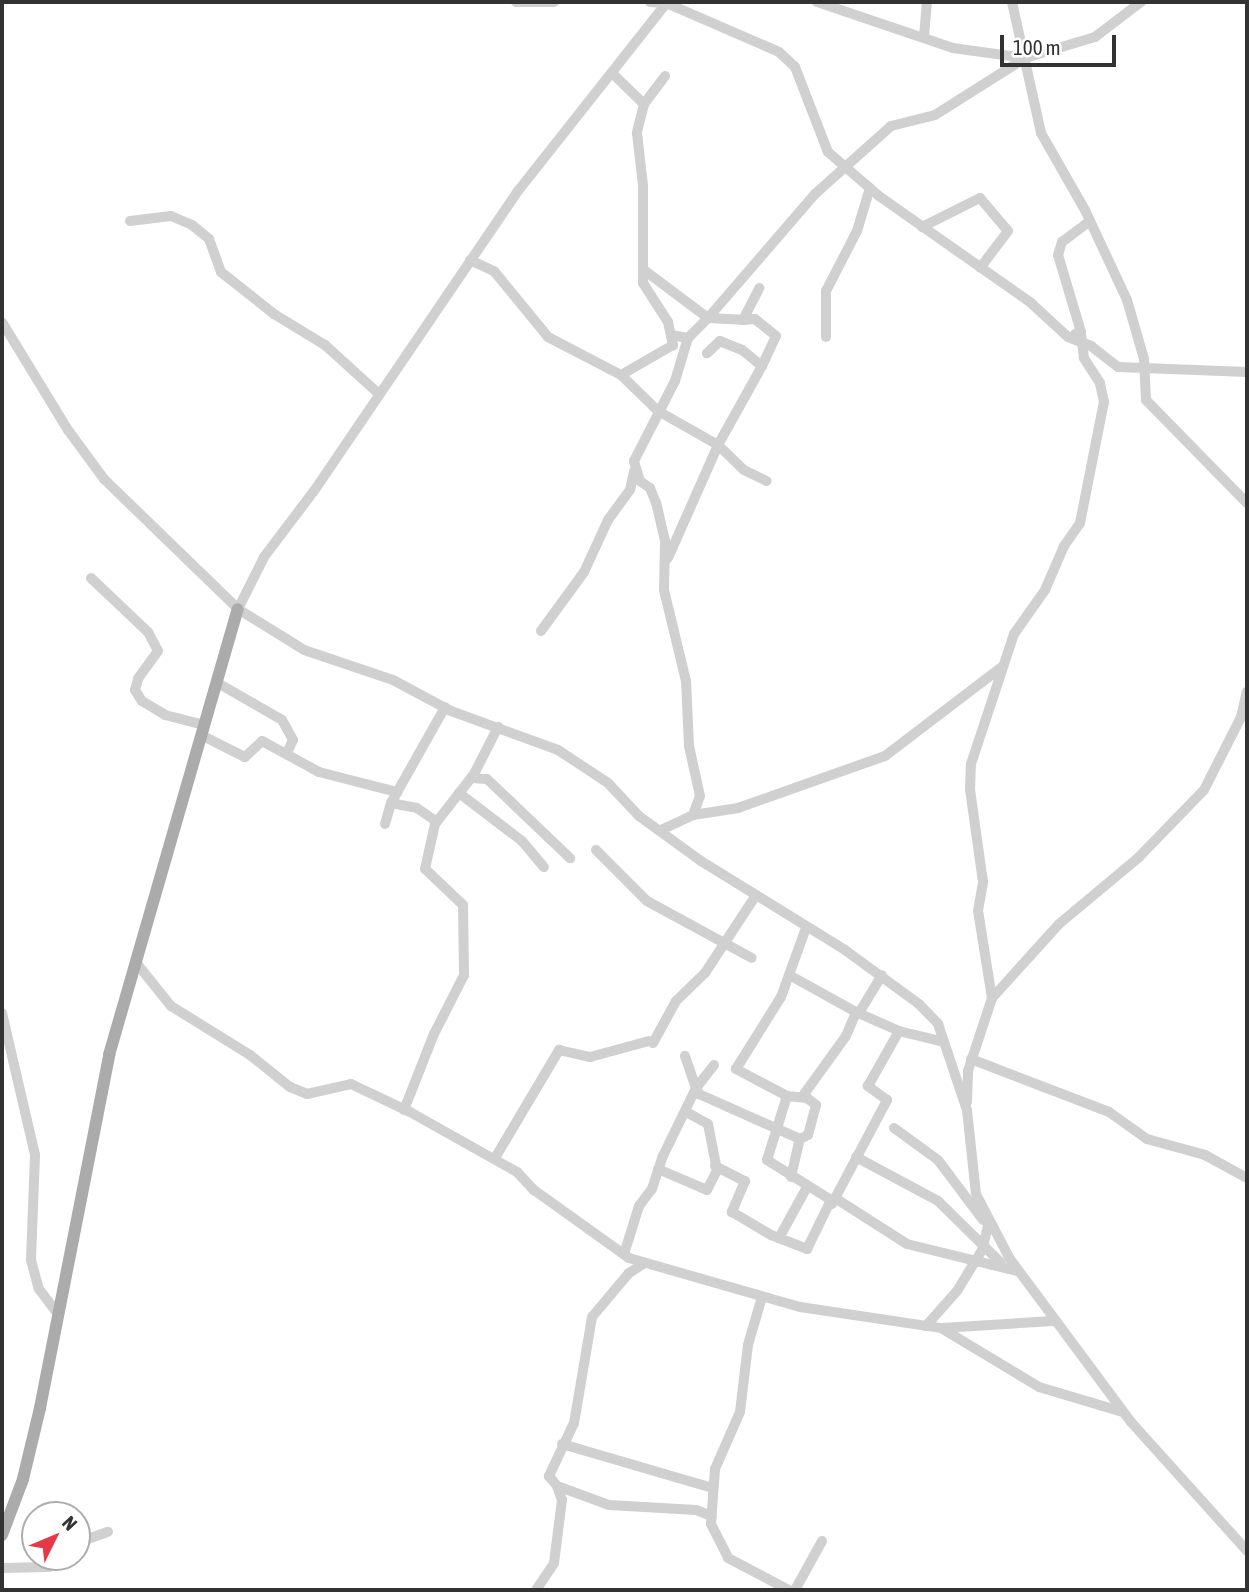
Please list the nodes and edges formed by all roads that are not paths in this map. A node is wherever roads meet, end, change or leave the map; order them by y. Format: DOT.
graph roads {
  1 [pos="516,2"];
  2 [pos="554,2"];
  3 [pos="650,2"];
  4 [pos="819,2"];
  5 [pos="927,2"];
  6 [pos="1012,2"];
  7 [pos="1141,2"];
  8 [pos="667,3"];
  9 [pos="924,36"];
  10 [pos="1025,58"];
  11 [pos="612,73"];
  12 [pos="665,76"];
  13 [pos="644,104"];
  14 [pos="848,169"];
  15 [pos="870,188"];
  16 [pos="1090,221"];
  17 [pos="130,222"];
  18 [pos="922,227"];
  19 [pos="470,260"];
  20 [pos="980,268"];
  21 [pos="644,270"];
  22 [pos="759,288"];
  23 [pos="708,318"];
  24 [pos="743,320"];
  25 [pos="2,323"];
  26 [pos="671,335"];
  27 [pos="826,337"];
  28 [pos="1081,337"];
  29 [pos="688,338"];
  30 [pos="707,353"];
  31 [pos="761,366"];
  32 [pos="1146,367"];
  33 [pos="1247,372"];
  34 [pos="621,375"];
  35 [pos="378,393"];
  36 [pos="658,411"];
  37 [pos="718,445"];
  38 [pos="634,471"];
  39 [pos="767,481"];
  40 [pos="1247,503"];
  41 [pos="666,562"];
  42 [pos="91,578"];
  43 [pos="238,609"];
  44 [pos="541,631"];
  45 [pos="1003,665"];
  46 [pos="216,682"];
  47 [pos="1247,692"];
  48 [pos="445,707"];
  49 [pos="498,727"];
  50 [pos="202,730"];
  51 [pos="287,753"];
  52 [pos="471,778"];
  53 [pos="397,792"];
  54 [pos="459,793"];
  55 [pos="391,803"];
  56 [pos="693,815"];
  57 [pos="437,822"];
  58 [pos="385,824"];
  59 [pos="661,830"];
  60 [pos="596,850"];
  61 [pos="570,858"];
  62 [pos="544,867"];
  63 [pos="756,895"];
  64 [pos="806,928"];
  65 [pos="727,942"];
  66 [pos="752,958"];
  67 [pos="138,965"];
  68 [pos="882,975"];
  69 [pos="791,976"];
  70 [pos="992,998"];
  71 [pos="858,1012"];
  72 [pos="2,1013"];
  73 [pos="900,1031"];
  74 [pos="944,1042"];
  75 [pos="685,1056"];
  76 [pos="971,1059"];
  77 [pos="714,1065"];
  78 [pos="696,1087"];
  79 [pos="787,1097"];
  80 [pos="802,1097"];
  81 [pos="404,1110"];
  82 [pos="967,1110"];
  83 [pos="685,1111"];
  84 [pos="894,1128"];
  85 [pos="779,1129"];
  86 [pos="800,1139"];
  87 [pos="856,1157"];
  88 [pos="495,1158"];
  89 [pos="715,1166"];
  90 [pos="659,1168"];
  91 [pos="791,1177"];
  92 [pos="1247,1178"];
  93 [pos="807,1187"];
  94 [pos="834,1201"];
  95 [pos="988,1223"];
  96 [pos="779,1238"];
  97 [pos="984,1243"];
  98 [pos="624,1254"];
  99 [pos="977,1258"];
  100 [pos="643,1264"];
  101 [pos="1006,1270"];
  102 [pos="1017,1271"];
  103 [pos="762,1297"];
  104 [pos="58,1314"];
  105 [pos="1053,1321"];
  106 [pos="926,1326"];
  107 [pos="941,1328"];
  108 [pos="1123,1412"];
  109 [pos="562,1444"];
  110 [pos="556,1486"];
  111 [pos="712,1488"];
  112 [pos="712,1516"];
  113 [pos="108,1532"];
  114 [pos="2,1535"];
  115 [pos="91,1538"];
  116 [pos="822,1541"];
  117 [pos="1247,1551"];
  118 [pos="2,1568"];
  119 [pos="21,1568"];
  120 [pos="536,1590"];
  121 [pos="789,1590"];
  122 [pos="795,1590"];
  1 -- 2 [label="street"];
  3 -- 8 [label="street"];
  4 -- 9 [label="street"];
  5 -- 9 [label="street"];
  6 -- 10 [label="street"];
  7 -- 10 [label="street"];
  8 -- 11 [label="street"];
  8 -- 14 [label="street"];
  9 -- 10 [label="street"];
  10 -- 14 [label="street"];
  10 -- 16 [label="street"];
  11 -- 13 [label="street"];
  11 -- 19 [label="street"];
  12 -- 13 [label="street"];
  13 -- 21 [label="street"];
  14 -- 15 [label="street"];
  14 -- 23 [label="street"];
  15 -- 18 [label="street"];
  15 -- 27 [label="street"];
  16 -- 28 [label="street"];
  16 -- 32 [label="street"];
  17 -- 35 [label="street"];
  18 -- 20 [label="street"];
  18 -- 20 [label="street"];
  19 -- 34 [label="street"];
  19 -- 35 [label="street"];
  20 -- 28 [label="street"];
  21 -- 23 [label="street"];
  21 -- 26 [label="street"];
  22 -- 24 [label="street"];
  23 -- 24 [label="street"];
  23 -- 29 [label="street"];
  24 -- 31 [label="street"];
  25 -- 43 [label="street"];
  26 -- 29 [label="street"];
  26 -- 34 [label="street"];
  28 -- 32 [label="street"];
  28 -- 45 [label="street"];
  29 -- 36 [label="street"];
  30 -- 31 [label="street"];
  31 -- 37 [label="street"];
  32 -- 33 [label="street"];
  32 -- 40 [label="street"];
  34 -- 36 [label="street"];
  35 -- 43 [label="street"];
  36 -- 37 [label="street"];
  36 -- 38 [label="street"];
  37 -- 39 [label="street"];
  37 -- 41 [label="street"];
  38 -- 41 [label="street"];
  38 -- 44 [label="street"];
  41 -- 56 [label="street"];
  42 -- 50 [label="street"];
  43 -- 46 [label="main road"];
  43 -- 48 [label="street"];
  45 -- 56 [label="street"];
  45 -- 70 [label="street"];
  46 -- 50 [label="main road"];
  46 -- 51 [label="street"];
  47 -- 70 [label="street"];
  48 -- 49 [label="street"];
  48 -- 53 [label="street"];
  49 -- 52 [label="street"];
  49 -- 59 [label="street"];
  50 -- 51 [label="street"];
  50 -- 67 [label="main road"];
  51 -- 53 [label="street"];
  52 -- 54 [label="street"];
  52 -- 61 [label="street"];
  53 -- 55 [label="street"];
  54 -- 57 [label="street"];
  54 -- 62 [label="street"];
  55 -- 57 [label="street"];
  55 -- 58 [label="street"];
  56 -- 59 [label="street"];
  57 -- 81 [label="street"];
  59 -- 63 [label="street"];
  60 -- 65 [label="street"];
  63 -- 64 [label="street"];
  63 -- 65 [label="street"];
  64 -- 68 [label="street"];
  64 -- 69 [label="street"];
  65 -- 66 [label="street"];
  65 -- 88 [label="street"];
  67 -- 81 [label="street"];
  67 -- 104 [label="main road"];
  68 -- 71 [label="street"];
  68 -- 74 [label="street"];
  69 -- 71 [label="street"];
  69 -- 79 [label="street"];
  70 -- 76 [label="street"];
  71 -- 73 [label="street"];
  71 -- 80 [label="street"];
  72 -- 104 [label="street"];
  73 -- 74 [label="street"];
  73 -- 87 [label="street"];
  74 -- 82 [label="street"];
  75 -- 78 [label="street"];
  76 -- 82 [label="street"];
  76 -- 92 [label="street"];
  77 -- 78 [label="street"];
  78 -- 83 [label="street"];
  78 -- 85 [label="street"];
  79 -- 80 [label="street"];
  79 -- 85 [label="street"];
  80 -- 86 [label="street"];
  81 -- 88 [label="street"];
  82 -- 95 [label="street"];
  83 -- 89 [label="street"];
  83 -- 90 [label="street"];
  84 -- 95 [label="street"];
  85 -- 86 [label="street"];
  85 -- 91 [label="street"];
  86 -- 91 [label="street"];
  87 -- 94 [label="street"];
  87 -- 97 [label="street"];
  88 -- 98 [label="street"];
  89 -- 90 [label="street"];
  89 -- 96 [label="street"];
  90 -- 98 [label="street"];
  91 -- 93 [label="street"];
  93 -- 94 [label="street"];
  93 -- 96 [label="street"];
  94 -- 96 [label="street"];
  94 -- 99 [label="street"];
  95 -- 97 [label="street"];
  95 -- 102 [label="street"];
  97 -- 99 [label="street"];
  97 -- 101 [label="street"];
  98 -- 100 [label="street"];
  99 -- 101 [label="street"];
  99 -- 106 [label="street"];
  100 -- 103 [label="street"];
  100 -- 109 [label="street"];
  101 -- 102 [label="street"];
  102 -- 105 [label="street"];
  103 -- 106 [label="street"];
  103 -- 111 [label="street"];
  104 -- 114 [label="main road"];
  105 -- 107 [label="street"];
  105 -- 108 [label="street"];
  106 -- 107 [label="street"];
  107 -- 108 [label="street"];
  108 -- 117 [label="street"];
  109 -- 110 [label="street"];
  109 -- 111 [label="street"];
  110 -- 112 [label="street"];
  110 -- 120 [label="street"];
  111 -- 112 [label="street"];
  112 -- 121 [label="street"];
  113 -- 115 [label="street"];
  116 -- 122 [label="street"];
  118 -- 119 [label="street"];
}
